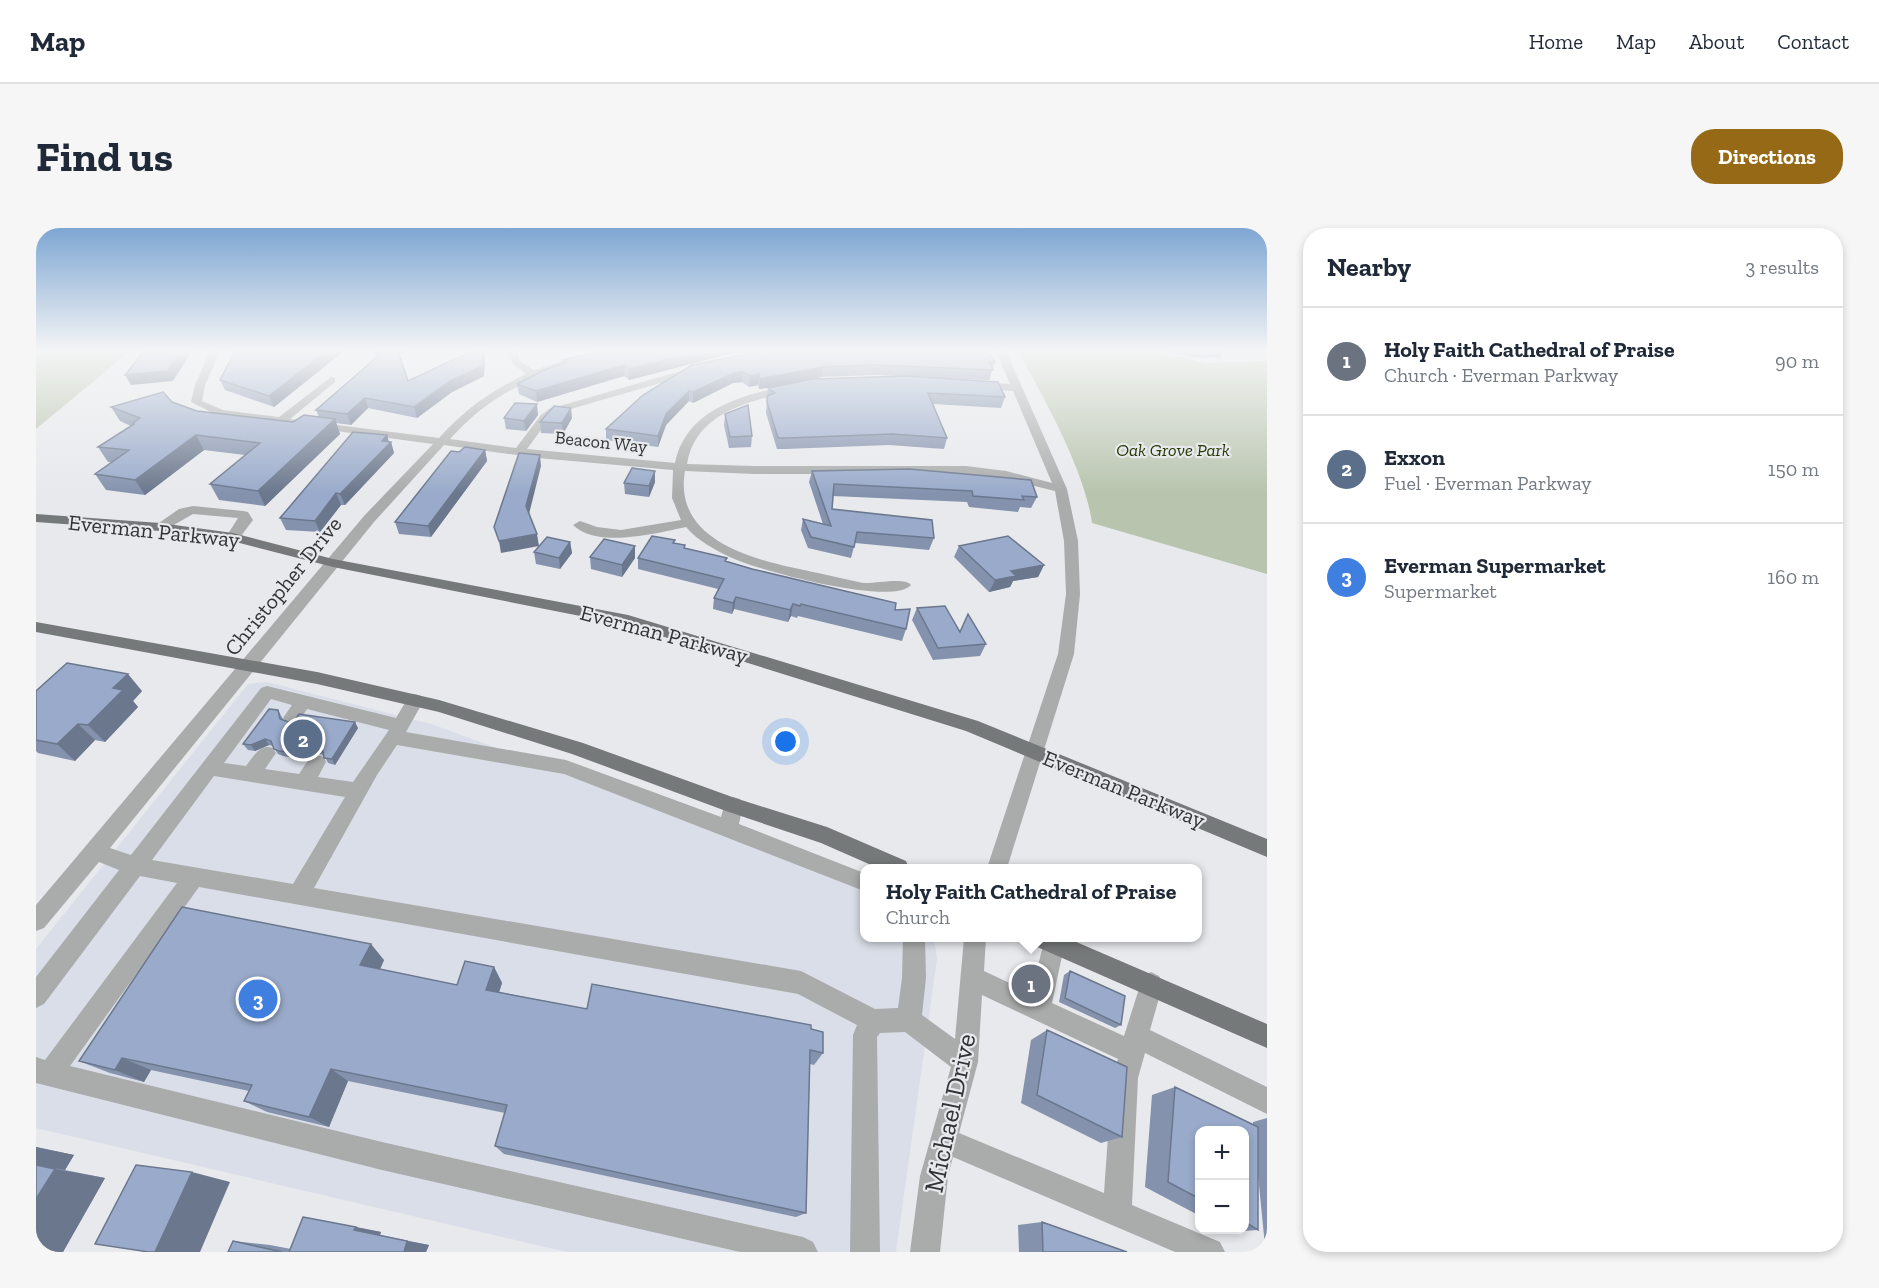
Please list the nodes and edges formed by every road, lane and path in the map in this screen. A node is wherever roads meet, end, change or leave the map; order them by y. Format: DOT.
graph roads {
  1 [pos="197,399"];
  2 [pos="308,399"];
  3 [pos="487,399"];
  4 [pos="595,399"];
  5 [pos="744,399"];
  6 [pos="1023,399"];
  7 [pos="283,419"];
  8 [pos="442,441"];
  9 [pos="519,452"];
  10 [pos="679,467"];
  11 [pos="1061,489"];
  12 [pos="36,518"];
  13 [pos="689,522"];
  14 [pos="580,525"];
  15 [pos="160,527"];
  16 [pos="233,537"];
  17 [pos="328,569"];
  18 [pos="904,585"];
  19 [pos="36,627"];
  20 [pos="248,667"];
  21 [pos="415,700"];
  22 [pos="303,701"];
  23 [pos="292,718"];
  24 [pos="397,731"];
  25 [pos="267,753"];
  26 [pos="1036,753"];
  27 [pos="323,763"];
  28 [pos="209,768"];
  29 [pos="252,774"];
  30 [pos="310,784"];
  31 [pos="358,791"];
  32 [pos="733,805"];
  33 [pos="728,829"];
  34 [pos="1267,848"];
  35 [pos="95,852"];
  36 [pos="890,864"];
  37 [pos="998,864"];
  38 [pos="135,866"];
  39 [pos="195,876"];
  40 [pos="860,880"];
  41 [pos="299,894"];
  42 [pos="36,921"];
  43 [pos="915,942"];
  44 [pos="975,942"];
  45 [pos="1048,942"];
  46 [pos="1053,942"];
  47 [pos="972,978"];
  48 [pos="1151,984"];
  49 [pos="36,996"];
  50 [pos="1039,1009"];
  51 [pos="909,1020"];
  52 [pos="873,1021"];
  53 [pos="1267,1036"];
  54 [pos="1135,1045"];
  55 [pos="965,1062"];
  56 [pos="43,1071"];
  57 [pos="1267,1101"];
  58 [pos="944,1140"];
  59 [pos="1117,1213"];
  60 [pos="803,1252"];
  61 [pos="865,1252"];
  62 [pos="926,1252"];
  63 [pos="1210,1252"];
  1 -- 7 [label="street, Beacon Way"];
  2 -- 7 [label="street"];
  3 -- 8 [label="street, Christopher Drive"];
  4 -- 9 [label="street"];
  5 -- 10 [label="street"];
  6 -- 11 [label="street"];
  7 -- 8 [label="street, Beacon Way"];
  8 -- 9 [label="street, Beacon Way"];
  8 -- 17 [label="street, Christopher Drive"];
  9 -- 10 [label="street, Beacon Way"];
  10 -- 11 [label="street, Beacon Way"];
  10 -- 13 [label="street"];
  11 -- 26 [label="street"];
  12 -- 15 [label="main road, Everman Parkway"];
  13 -- 14 [label="street"];
  13 -- 18 [label="street"];
  15 -- 16 [label="main road, Everman Parkway"];
  15 -- 16 [label="street"];
  16 -- 17 [label="main road, Everman Parkway"];
  17 -- 20 [label="street, Christopher Drive"];
  17 -- 26 [label="main road, Everman Parkway"];
  19 -- 20 [label="main road"];
  20 -- 21 [label="main road"];
  20 -- 35 [label="street, Christopher Drive"];
  21 -- 24 [label="street"];
  21 -- 32 [label="main road"];
  22 -- 23 [label="street"];
  22 -- 24 [label="street"];
  22 -- 28 [label="street"];
  24 -- 31 [label="street"];
  24 -- 33 [label="street"];
  25 -- 29 [label="street"];
  26 -- 34 [label="main road, Everman Parkway"];
  26 -- 37 [label="street"];
  27 -- 30 [label="street"];
  28 -- 29 [label="street"];
  28 -- 38 [label="street"];
  29 -- 30 [label="street"];
  30 -- 31 [label="street"];
  31 -- 41 [label="street"];
  32 -- 33 [label="street"];
  32 -- 36 [label="main road"];
  33 -- 40 [label="street"];
  35 -- 38 [label="street"];
  35 -- 42 [label="street, Christopher Drive"];
  38 -- 39 [label="street"];
  38 -- 49 [label="street"];
  39 -- 41 [label="street"];
  39 -- 56 [label="street"];
  41 -- 52 [label="street"];
  43 -- 51 [label="street"];
  44 -- 47 [label="street, Michael Drive"];
  45 -- 50 [label="street"];
  46 -- 48 [label="main road"];
  47 -- 50 [label="street"];
  47 -- 55 [label="street, Michael Drive"];
  48 -- 53 [label="main road"];
  48 -- 54 [label="street"];
  50 -- 54 [label="street"];
  51 -- 52 [label="street"];
  51 -- 55 [label="street"];
  52 -- 61 [label="street"];
  54 -- 57 [label="street"];
  54 -- 59 [label="street"];
  55 -- 58 [label="street, Michael Drive"];
  56 -- 60 [label="street"];
  58 -- 59 [label="street"];
  58 -- 62 [label="street, Michael Drive"];
  59 -- 63 [label="street"];
}
